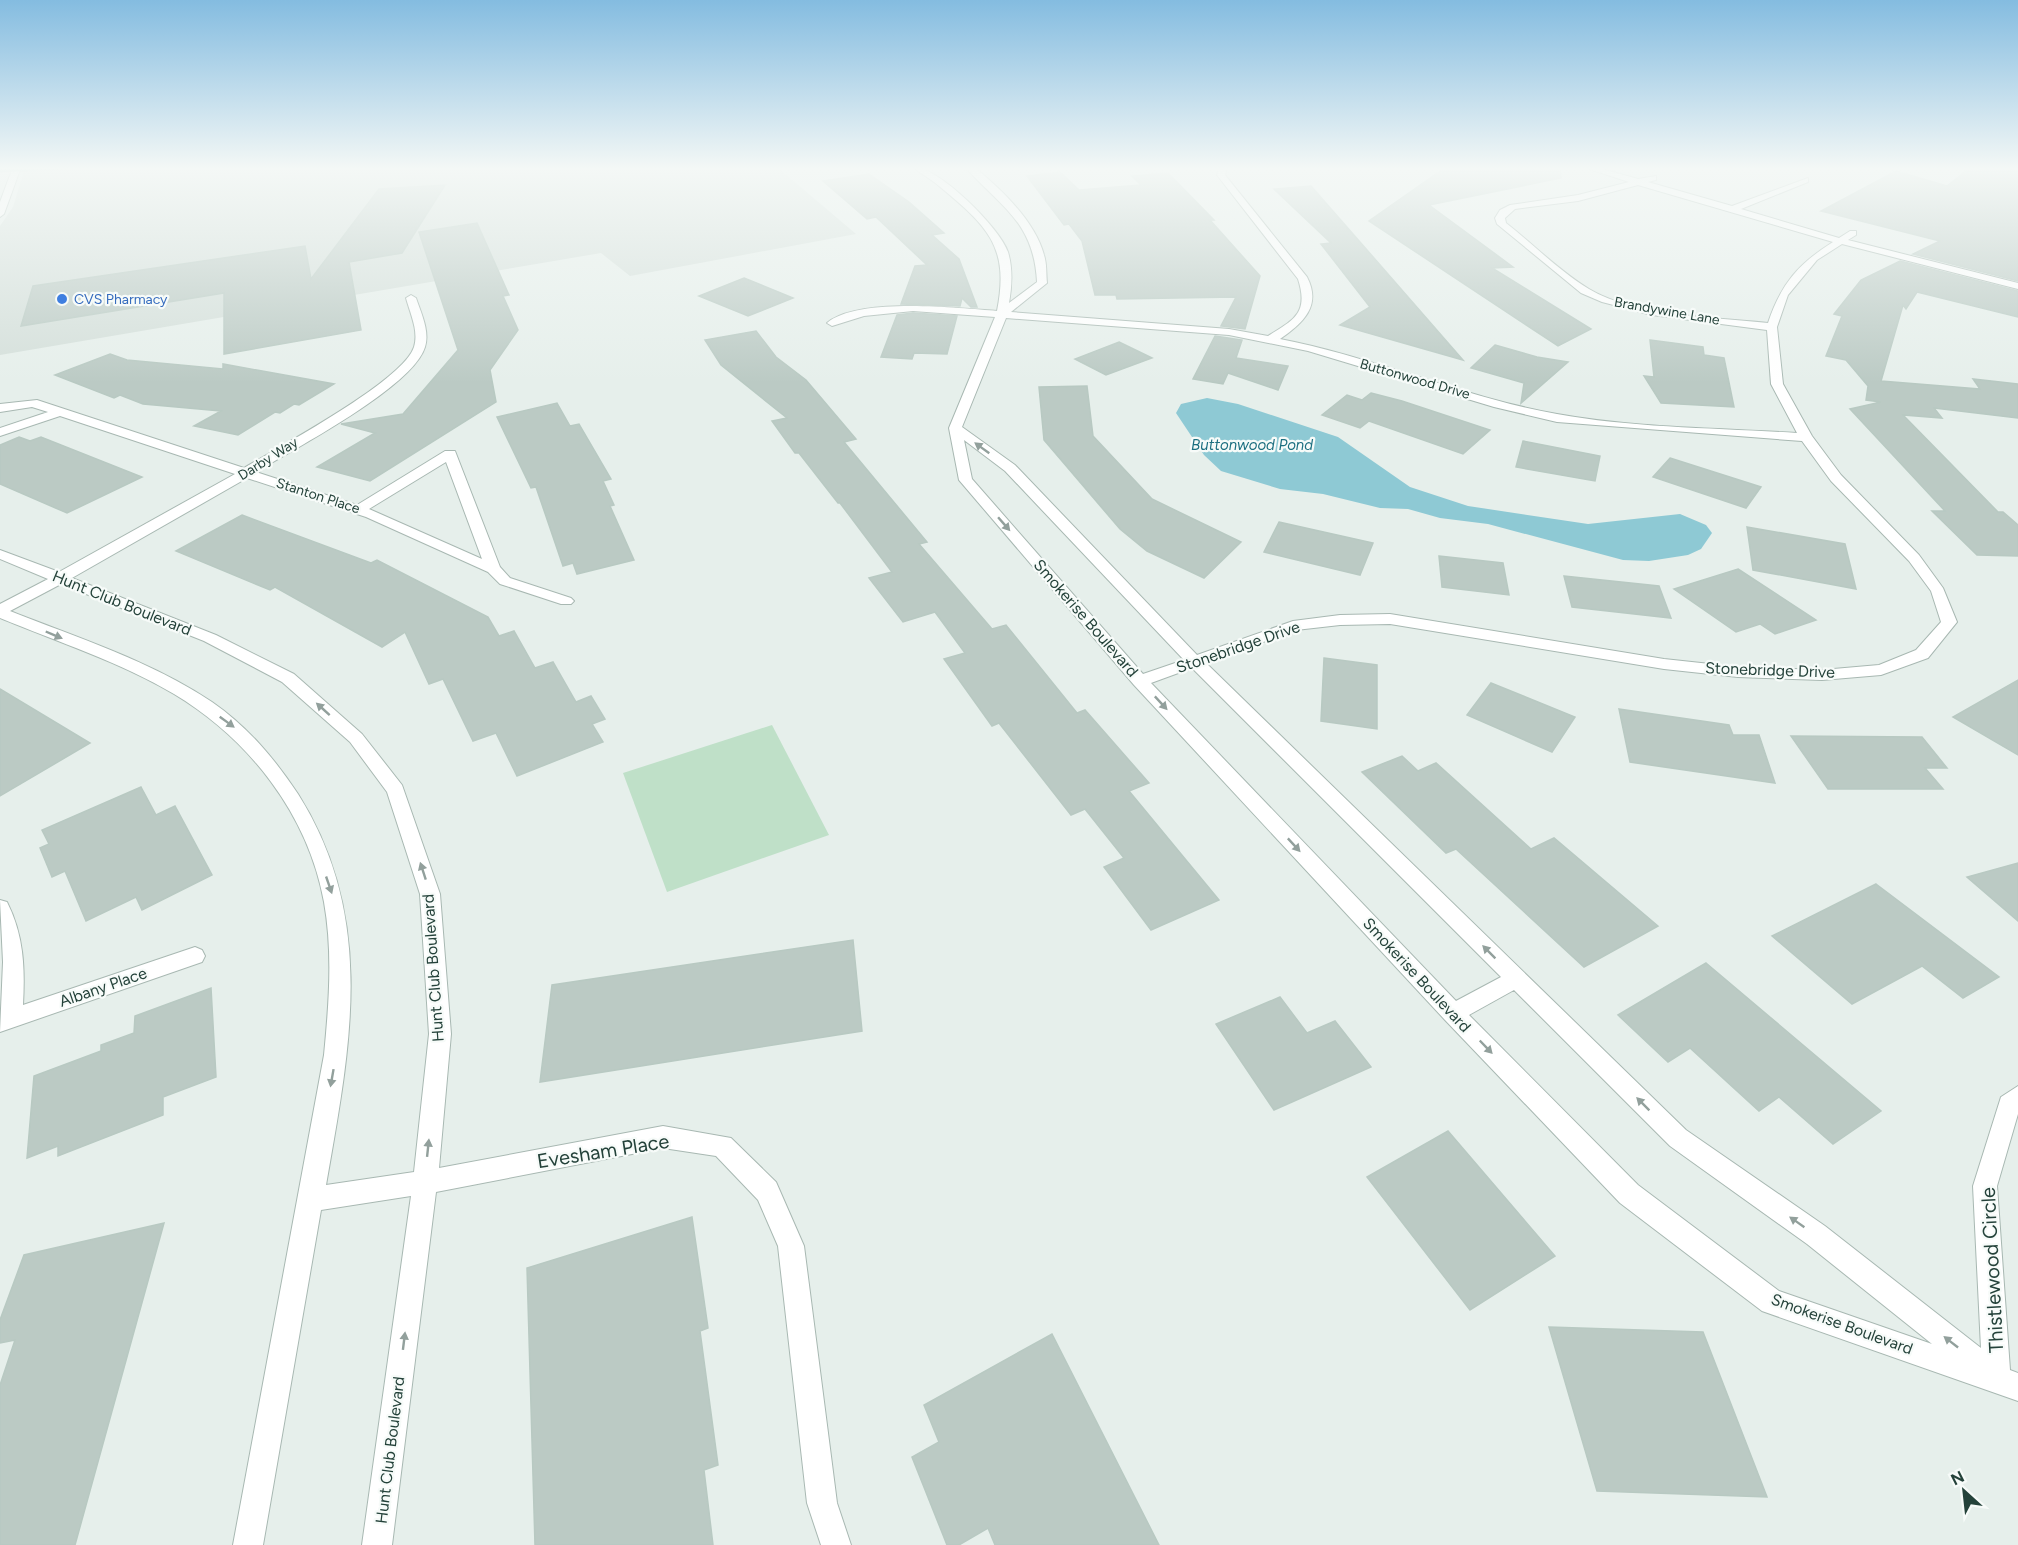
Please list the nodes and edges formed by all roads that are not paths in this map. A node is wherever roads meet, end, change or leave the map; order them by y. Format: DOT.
graph roads {
  1 [pos="995,239"];
  2 [pos="1031,239"];
  3 [pos="1272,239"];
  4 [pos="1521,239"];
  5 [pos="1844,239"];
  6 [pos="1854,239"];
  7 [pos="1859,239"];
  8 [pos="1918,249"];
  9 [pos="2018,286"];
  10 [pos="411,298"];
  11 [pos="1002,314"];
  12 [pos="832,323"];
  13 [pos="1772,327"];
  14 [pos="1272,339"];
  15 [pos="0,408"];
  16 [pos="60,412"];
  17 [pos="955,428"];
  18 [pos="0,432"];
  19 [pos="1806,437"];
  20 [pos="247,473"];
  21 [pos="358,510"];
  22 [pos="0,554"];
  23 [pos="493,569"];
  24 [pos="59,579"];
  25 [pos="566,601"];
  26 [pos="0,611"];
  27 [pos="1195,662"];
  28 [pos="1140,681"];
  29 [pos="0,908"];
  30 [pos="195,956"];
  31 [pos="1516,979"];
  32 [pos="1453,1013"];
  33 [pos="6,1020"];
  34 [pos="2018,1097"];
  35 [pos="425,1182"];
  36 [pos="311,1199"];
  37 [pos="2008,1382"];
  38 [pos="248,1545"];
  39 [pos="377,1545"];
  40 [pos="836,1545"];
  1 -- 11 [label="street"];
  2 -- 11 [label="street"];
  3 -- 14 [label="street"];
  4 -- 13 [label="street, Brandywine Lane"];
  5 -- 13 [label="street, Stonebridge Drive"];
  6 -- 9 [label="street"];
  7 -- 8 [label="street"];
  10 -- 20 [label="street, Darby Way"];
  11 -- 12 [label="street, Buttonwood Drive"];
  11 -- 14 [label="street, Buttonwood Drive"];
  11 -- 17 [label="street"];
  13 -- 19 [label="street, Stonebridge Drive"];
  14 -- 19 [label="street, Buttonwood Drive"];
  15 -- 16 [label="street, Stanton Place"];
  16 -- 18 [label="street"];
  16 -- 20 [label="street, Stanton Place"];
  27 -- 17 [label="street, Smokerise Boulevard, one-way"];
  17 -- 28 [label="street, Smokerise Boulevard, one-way"];
  19 -- 27 [label="street, Stonebridge Drive"];
  20 -- 21 [label="street, Stanton Place"];
  20 -- 24 [label="street, Darby Way"];
  21 -- 23 [label="street, Stanton Place"];
  21 -- 23 [label="street"];
  22 -- 24 [label="street, Hunt Club Boulevard"];
  23 -- 25 [label="street, Stanton Place"];
  24 -- 26 [label="street"];
  35 -- 24 [label="street, Hunt Club Boulevard, one-way"];
  26 -- 36 [label="street, one-way"];
  27 -- 28 [label="street, Stonebridge Drive"];
  31 -- 27 [label="street, Smokerise Boulevard, one-way"];
  28 -- 32 [label="street, Smokerise Boulevard, one-way"];
  29 -- 33 [label="street, Albany Place"];
  30 -- 33 [label="street, Albany Place"];
  31 -- 32 [label="street"];
  37 -- 31 [label="street, Smokerise Boulevard, one-way"];
  32 -- 37 [label="street, Smokerise Boulevard, one-way"];
  34 -- 37 [label="street, Thistlewood Circle"];
  35 -- 36 [label="street, Evesham Place"];
  39 -- 35 [label="street, Hunt Club Boulevard, one-way"];
  35 -- 40 [label="street, Evesham Place"];
  36 -- 38 [label="street"];
}
